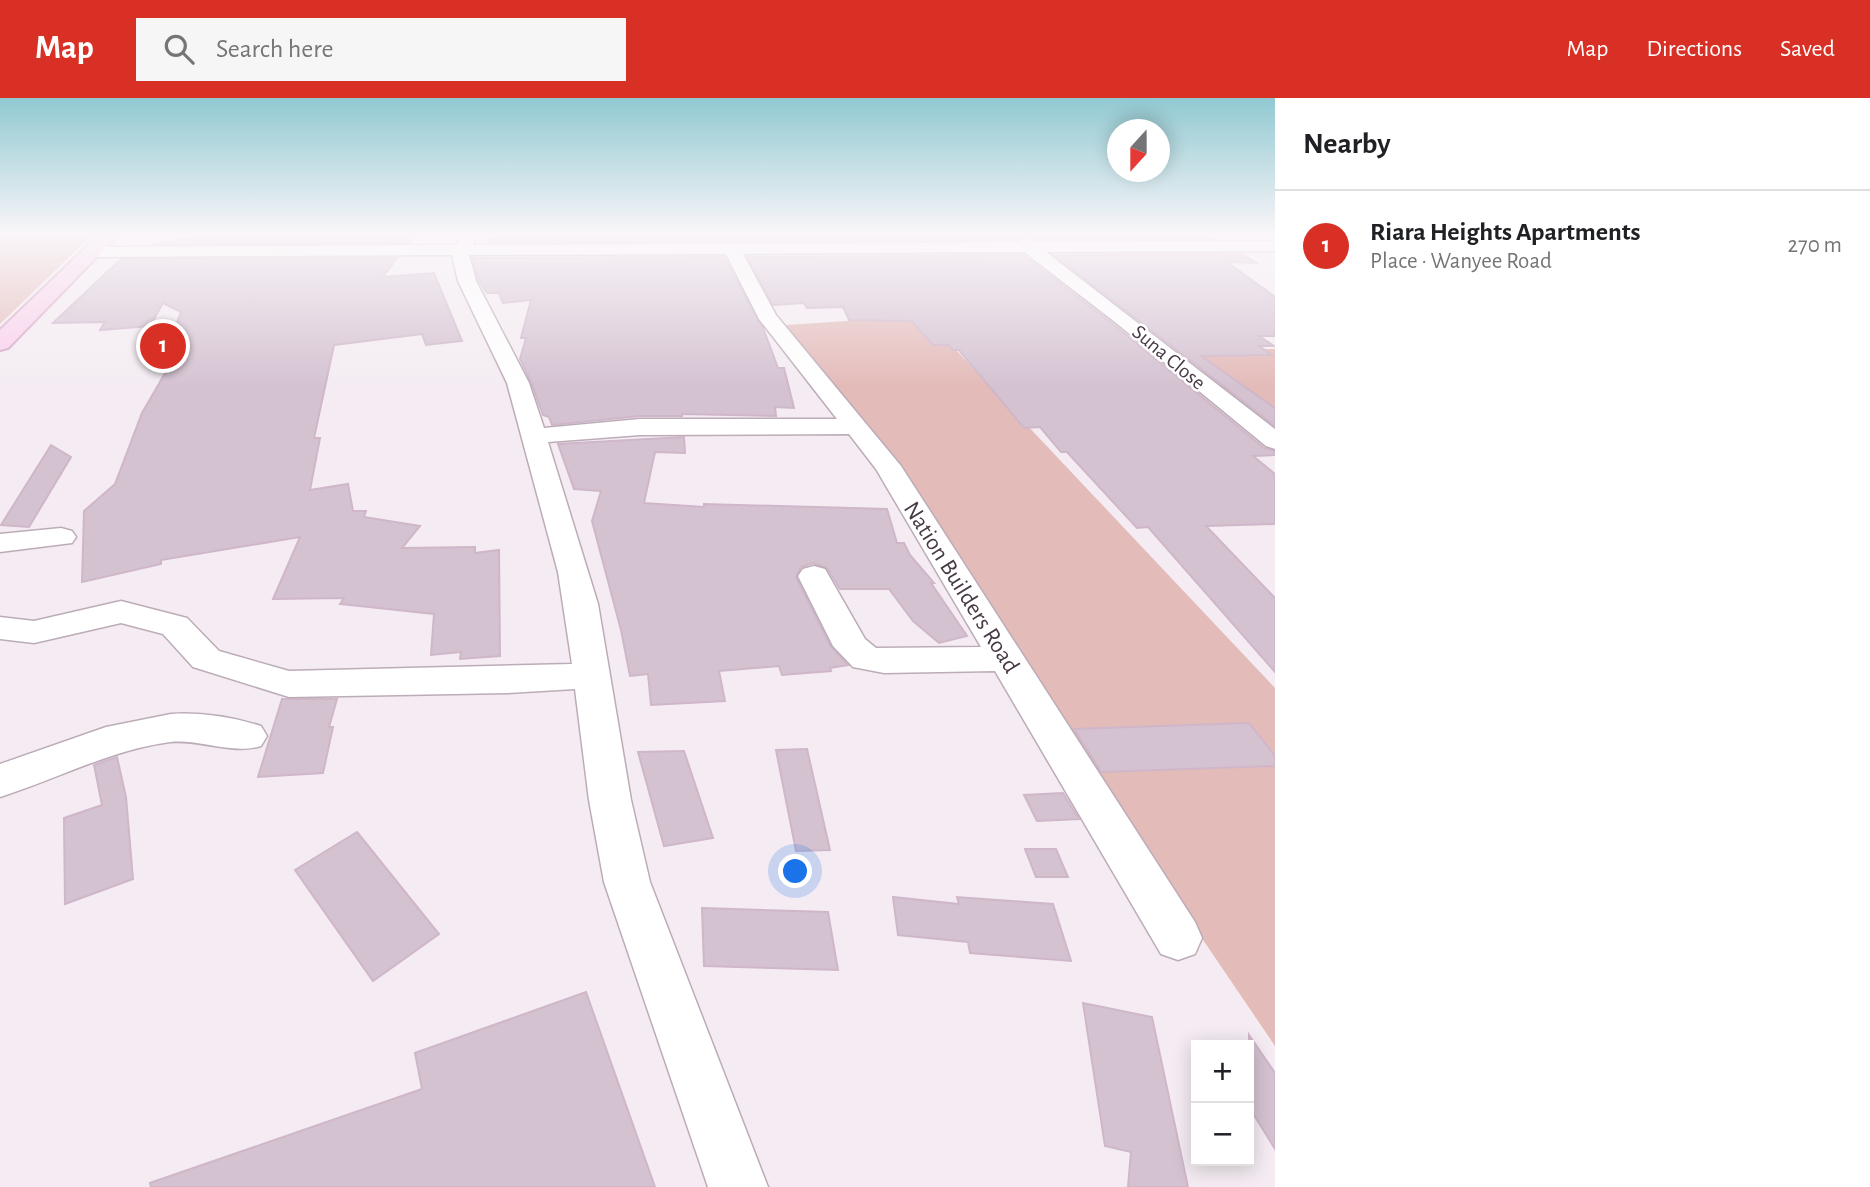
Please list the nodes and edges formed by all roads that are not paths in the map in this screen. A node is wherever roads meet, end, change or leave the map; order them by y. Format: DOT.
graph roads {
  1 [pos="60,285"];
  2 [pos="469,285"];
  3 [pos="750,285"];
  4 [pos="1081,285"];
  5 [pos="0,344"];
  6 [pos="856,426"];
  7 [pos="535,436"];
  8 [pos="1275,441"];
  9 [pos="61,537"];
  10 [pos="0,543"];
  11 [pos="814,576"];
  12 [pos="0,628"];
  13 [pos="1006,659"];
  14 [pos="592,675"];
  15 [pos="247,736"];
  16 [pos="0,780"];
  17 [pos="1178,938"];
  18 [pos="738,1187"];
  1 -- 5 [label="main road"];
  2 -- 7 [label="street"];
  3 -- 6 [label="street, Nation Builders Road"];
  4 -- 8 [label="street, Suna Close"];
  6 -- 7 [label="street"];
  6 -- 13 [label="street, Nation Builders Road"];
  7 -- 14 [label="street"];
  9 -- 10 [label="street"];
  11 -- 13 [label="street"];
  12 -- 14 [label="street"];
  13 -- 17 [label="street, Nation Builders Road"];
  14 -- 18 [label="street"];
  15 -- 16 [label="street"];
}
